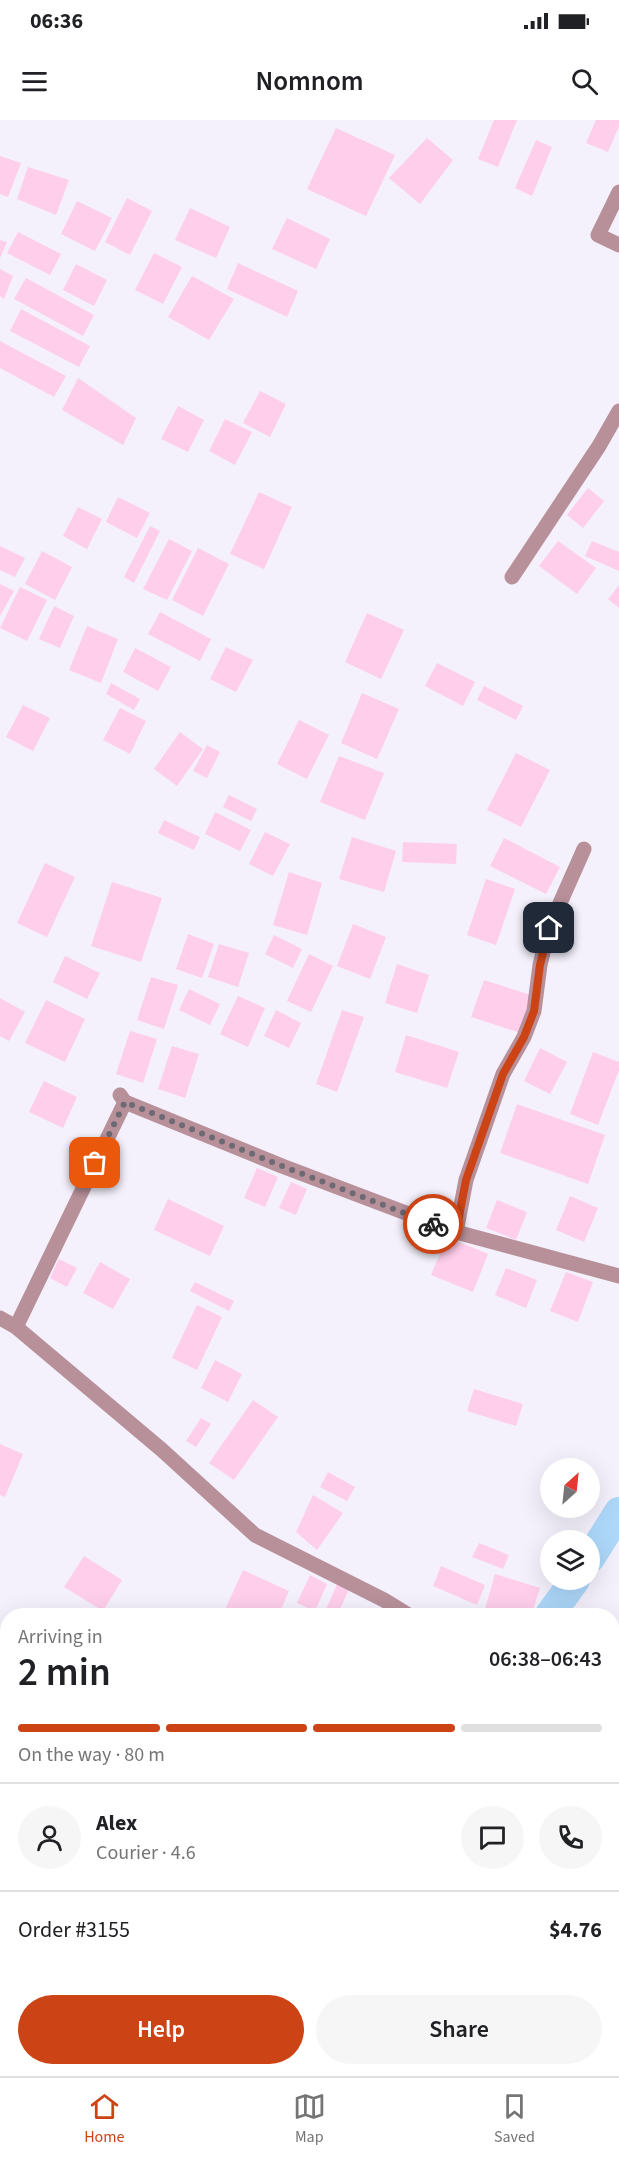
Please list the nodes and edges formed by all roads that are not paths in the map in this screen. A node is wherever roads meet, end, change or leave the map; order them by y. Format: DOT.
graph roads {
  1 [pos="619,192"];
  2 [pos="619,245"];
  3 [pos="619,411"];
  4 [pos="512,577"];
  5 [pos="584,849"];
  6 [pos="456,1232"];
  7 [pos="619,1276"];
  8 [pos="0,1318"];
  9 [pos="16,1328"];
  10 [pos="397,1608"];
  1 -- 2 [label="street"];
  3 -- 4 [label="street"];
  5 -- 6 [label="street"];
  6 -- 7 [label="street"];
  6 -- 9 [label="street"];
  8 -- 9 [label="street"];
  9 -- 10 [label="street"];
}
